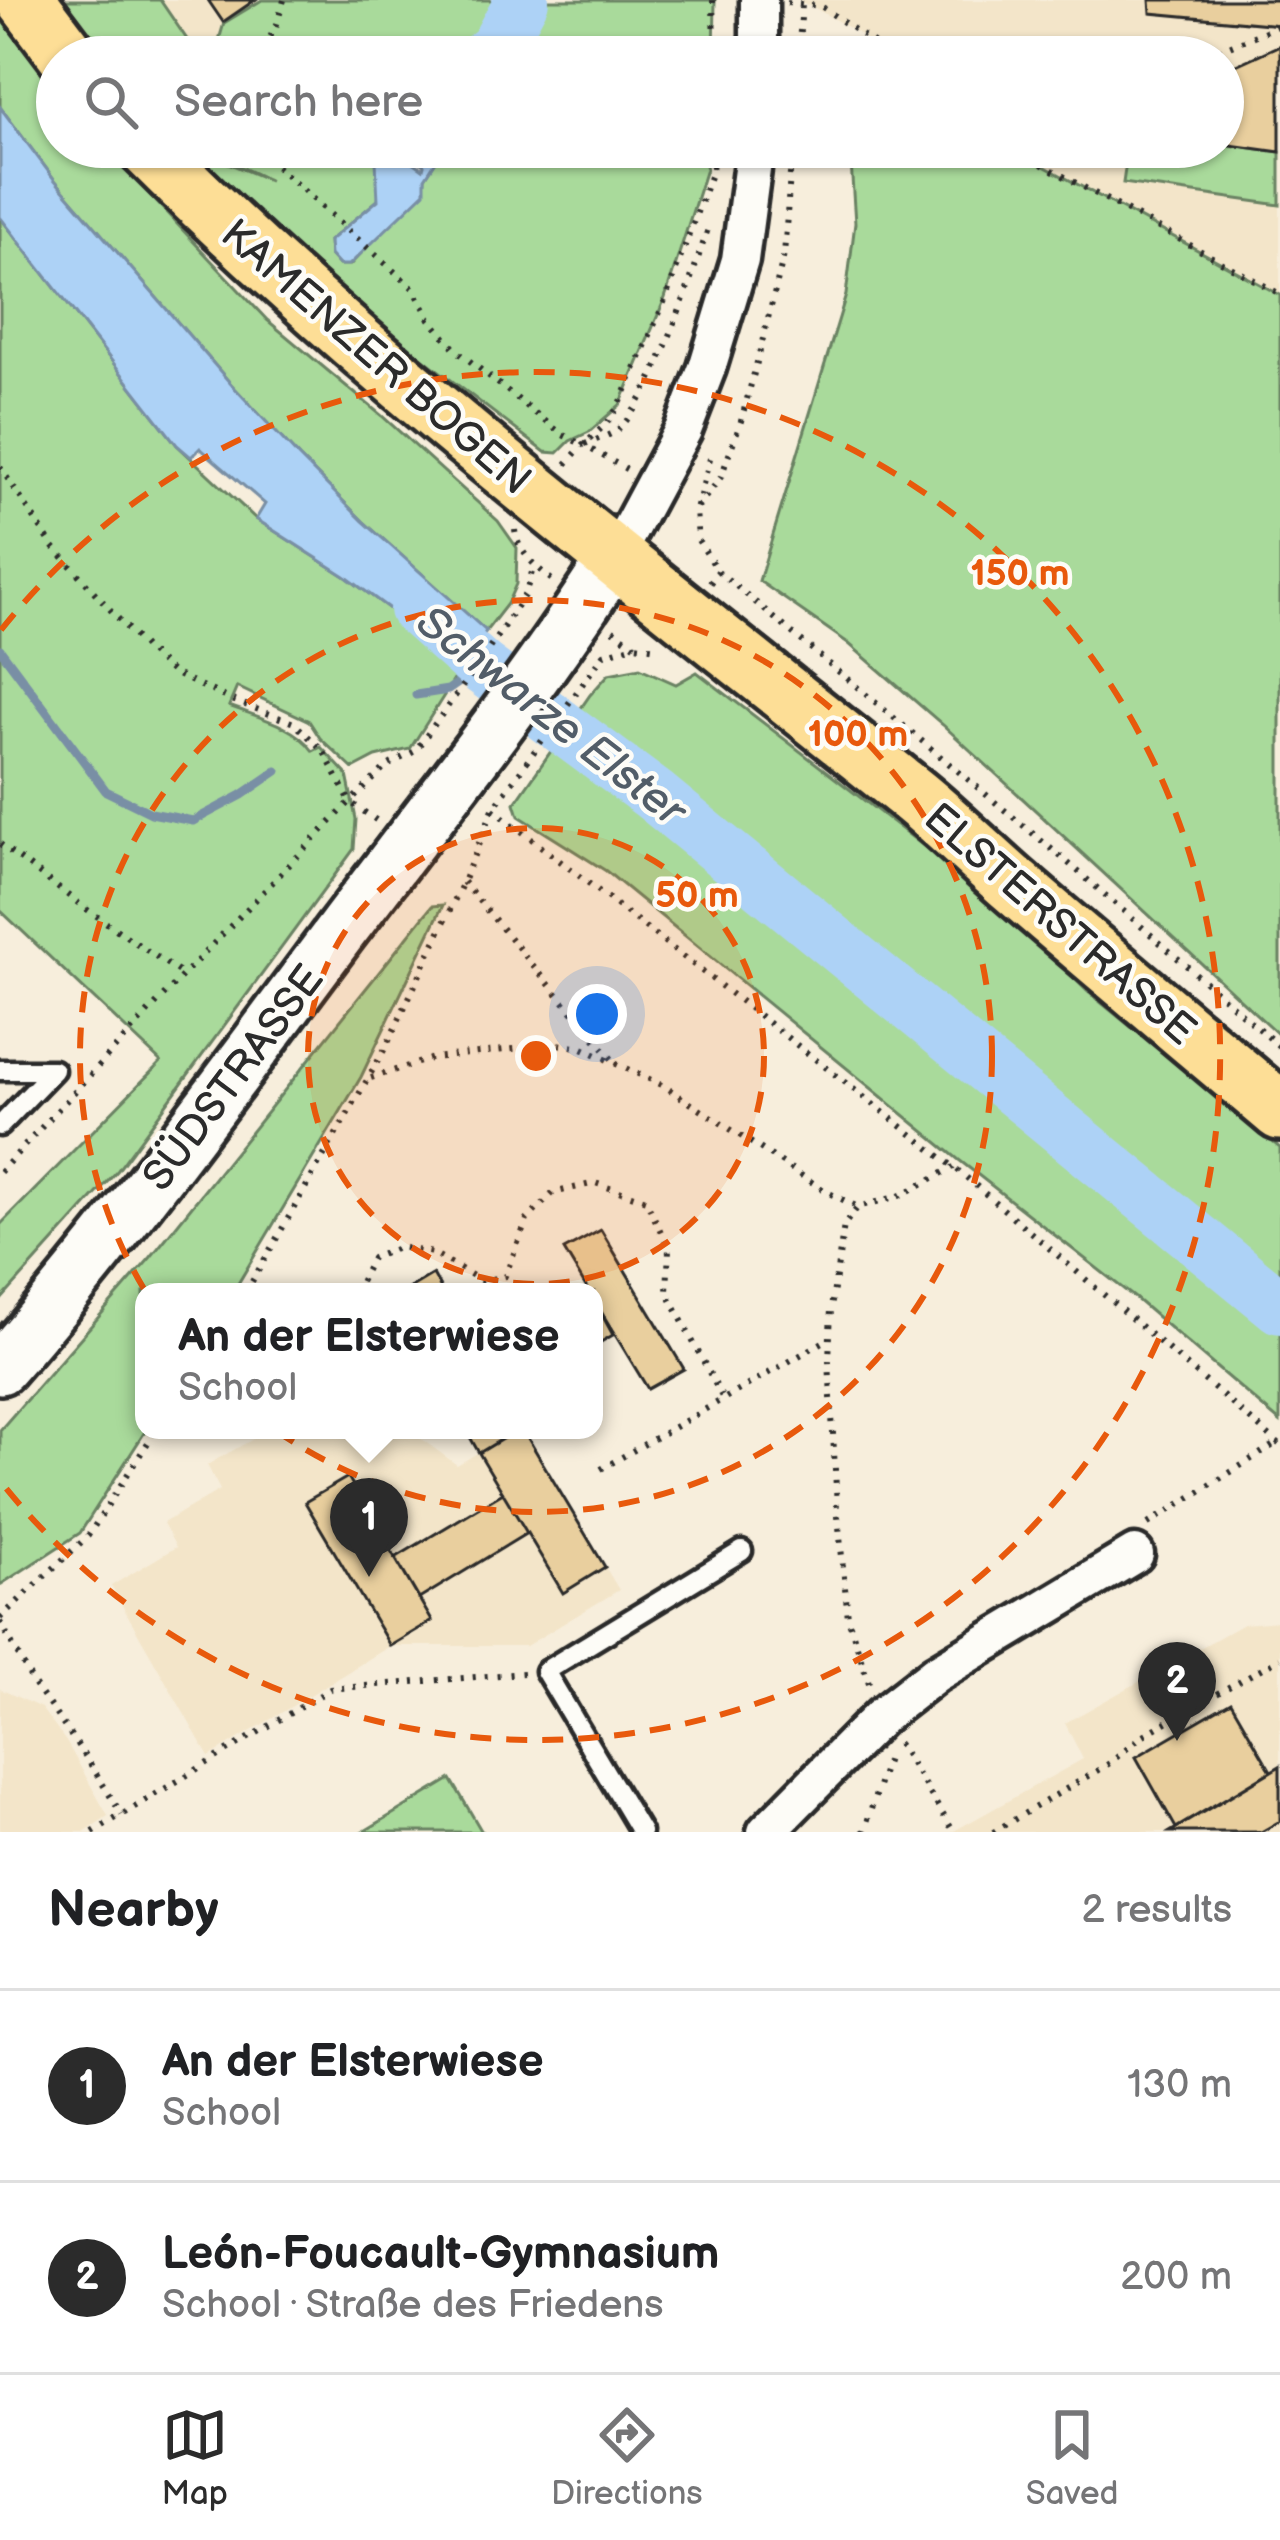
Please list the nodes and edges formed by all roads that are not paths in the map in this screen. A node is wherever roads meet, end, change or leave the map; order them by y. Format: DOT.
graph roads {
  1 [pos="26,0"];
  2 [pos="770,2"];
  3 [pos="53,36"];
  4 [pos="763,36"];
  5 [pos="168,168"];
  6 [pos="752,168"];
  7 [pos="615,557"];
  8 [pos="0,1070"];
  9 [pos="1280,1111"];
  10 [pos="0,1126"];
  11 [pos="0,1368"];
  12 [pos="742,1551"];
  13 [pos="1135,1553"];
  14 [pos="640,1832"];
  15 [pos="766,1832"];
  1 -- 3 [label="main road"];
  2 -- 4 [label="street"];
  5 -- 7 [label="main road, KAMENZER BOGEN"];
  6 -- 7 [label="street"];
  7 -- 9 [label="main road, ELSTERSTRASSE"];
  7 -- 11 [label="main road, SÜDSTRASSE"];
  8 -- 10 [label="lane"];
  12 -- 14 [label="lane"];
  13 -- 15 [label="street"];
}
